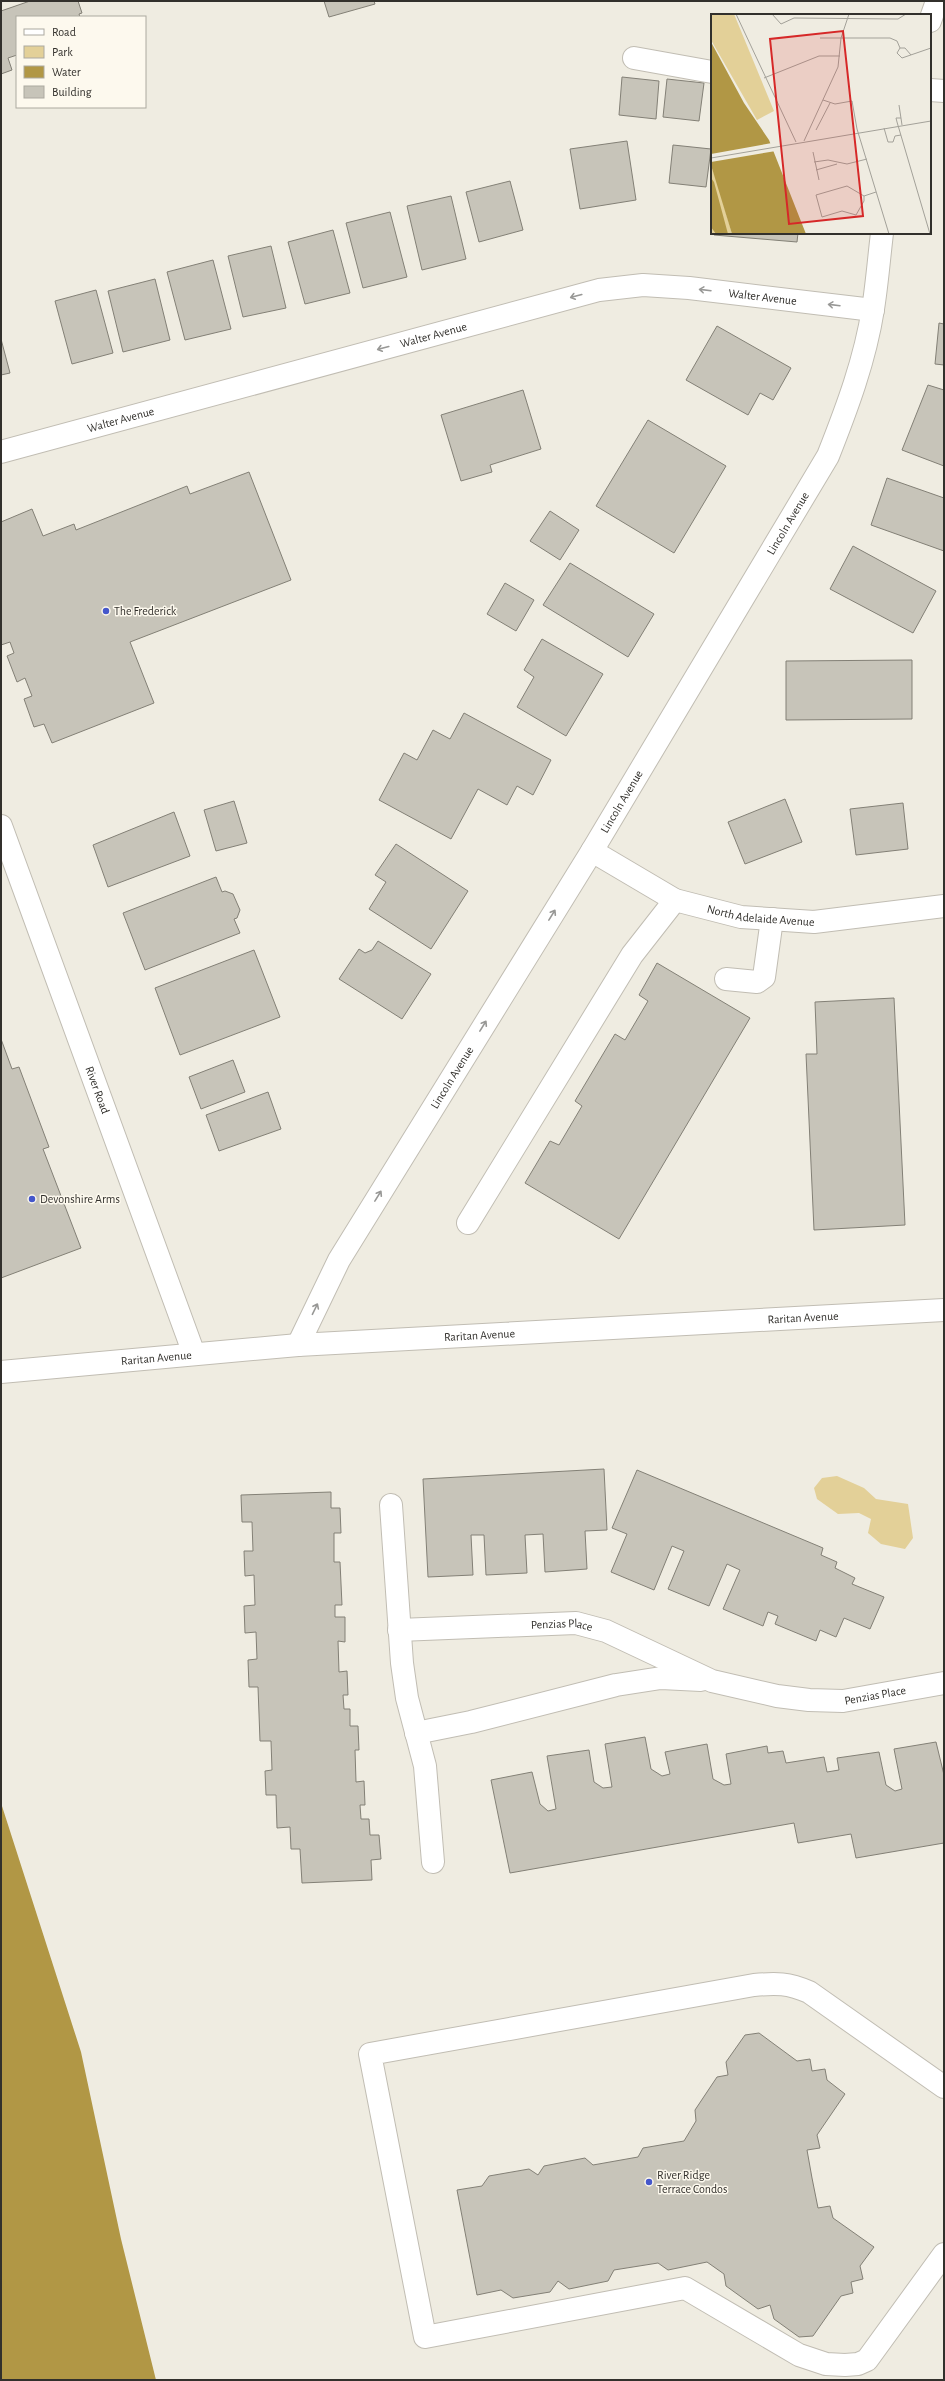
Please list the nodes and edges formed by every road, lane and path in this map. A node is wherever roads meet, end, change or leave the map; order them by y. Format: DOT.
graph roads {
  1 [pos="937,1"];
  2 [pos="931,18"];
  3 [pos="634,58"];
  4 [pos="711,72"];
  5 [pos="931,90"];
  6 [pos="944,91"];
  7 [pos="882,234"];
  8 [pos="873,310"];
  9 [pos="1,452"];
  10 [pos="1,826"];
  11 [pos="592,851"];
  12 [pos="675,900"];
  13 [pos="944,906"];
  14 [pos="772,919"];
  15 [pos="726,979"];
  16 [pos="468,1223"];
  17 [pos="944,1310"];
  18 [pos="298,1345"];
  19 [pos="194,1354"];
  20 [pos="8,1372"];
  21 [pos="391,1505"];
  22 [pos="399,1630"];
  23 [pos="712,1681"];
  24 [pos="944,1683"];
  25 [pos="416,1733"];
  26 [pos="433,1862"];
  27 [pos="944,2087"];
  28 [pos="944,2254"];
  1 -- 2 [label="street"];
  3 -- 4 [label="street"];
  5 -- 6 [label="street"];
  7 -- 8 [label="street, Lincoln Avenue"];
  8 -- 9 [label="street, Walter Avenue, one-way"];
  8 -- 11 [label="street, Lincoln Avenue"];
  10 -- 19 [label="street, River Road"];
  11 -- 12 [label="street, North Adelaide Avenue"];
  18 -- 11 [label="street, Lincoln Avenue, one-way"];
  12 -- 14 [label="street, North Adelaide Avenue"];
  12 -- 16 [label="street"];
  13 -- 14 [label="street, North Adelaide Avenue"];
  14 -- 15 [label="street"];
  17 -- 18 [label="street, Raritan Avenue"];
  18 -- 19 [label="street, Raritan Avenue"];
  19 -- 20 [label="street, Raritan Avenue"];
  21 -- 22 [label="street"];
  22 -- 23 [label="street, Penzias Place"];
  22 -- 25 [label="street"];
  23 -- 24 [label="street, Penzias Place"];
  23 -- 25 [label="street, Penzias Place"];
  25 -- 26 [label="street"];
  27 -- 28 [label="street"];
}
